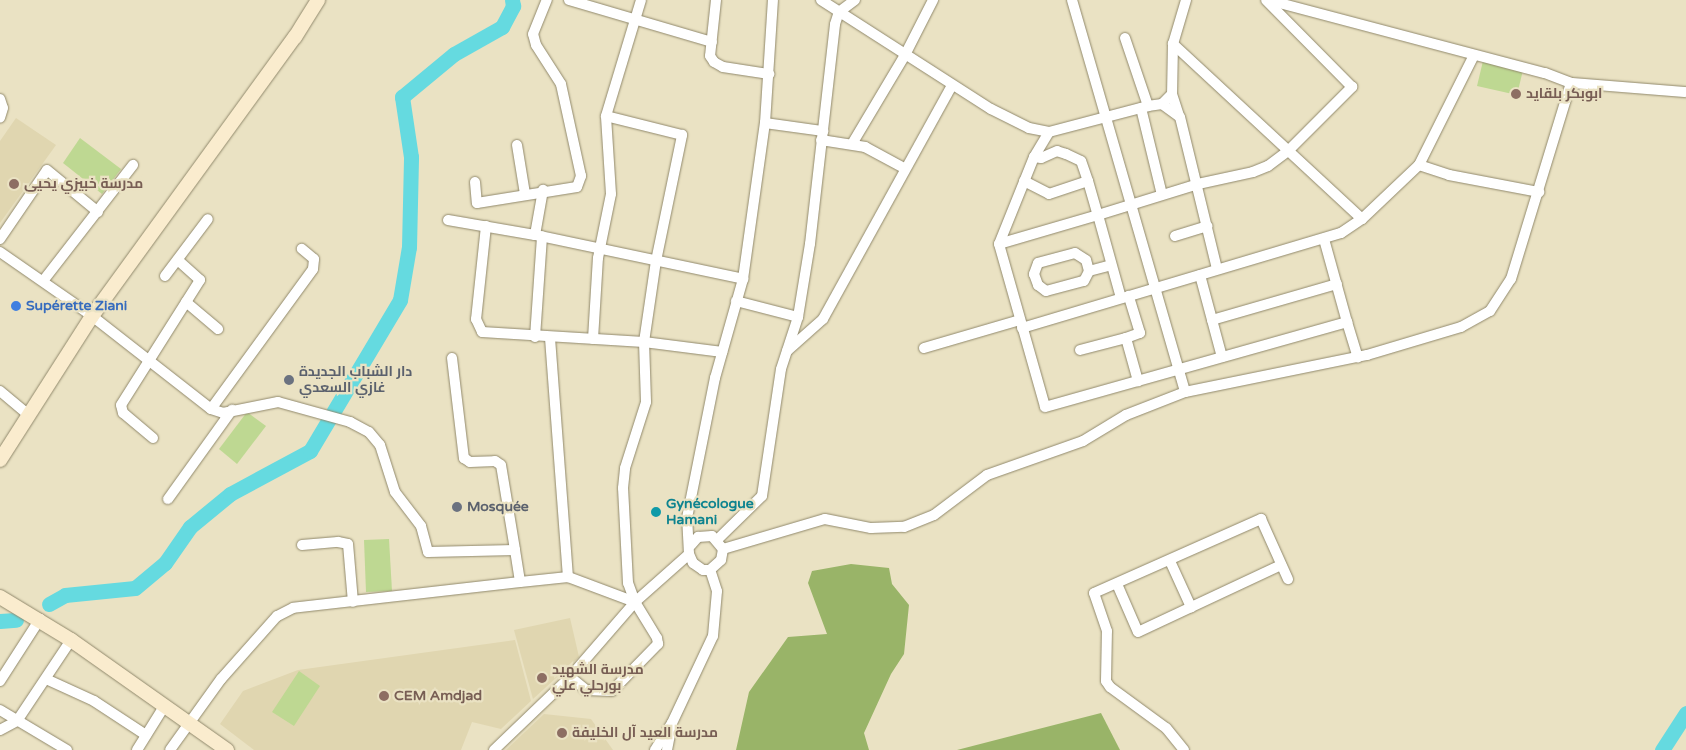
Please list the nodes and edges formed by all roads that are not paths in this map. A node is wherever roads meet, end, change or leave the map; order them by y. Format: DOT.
graph roads {
  1 [pos="318,0"];
  2 [pos="547,0"];
  3 [pos="570,0"];
  4 [pos="641,0"];
  5 [pos="716,0"];
  6 [pos="773,0"];
  7 [pos="821,0"];
  8 [pos="856,0"];
  9 [pos="933,0"];
  10 [pos="1072,0"];
  11 [pos="1186,0"];
  12 [pos="1267,0"];
  13 [pos="582,3"];
  14 [pos="839,12"];
  15 [pos="635,20"];
  16 [pos="1125,38"];
  17 [pos="712,42"];
  18 [pos="1173,44"];
  19 [pos="1474,55"];
  20 [pos="906,56"];
  21 [pos="768,74"];
  22 [pos="1571,83"];
  23 [pos="952,85"];
  24 [pos="1686,92"];
  25 [pos="1172,94"];
  26 [pos="0,99"];
  27 [pos="1162,104"];
  28 [pos="1145,107"];
  29 [pos="606,116"];
  30 [pos="1180,117"];
  31 [pos="0,118"];
  32 [pos="1108,118"];
  33 [pos="765,123"];
  34 [pos="1049,132"];
  35 [pos="822,135"];
  36 [pos="852,144"];
  37 [pos="517,146"];
  38 [pos="1288,151"];
  39 [pos="1034,157"];
  40 [pos="132,165"];
  41 [pos="1419,165"];
  42 [pos="904,168"];
  43 [pos="1024,181"];
  44 [pos="1088,181"];
  45 [pos="474,182"];
  46 [pos="1198,184"];
  47 [pos="543,190"];
  48 [pos="1539,192"];
  49 [pos="525,194"];
  50 [pos="1162,195"];
  51 [pos="1131,205"];
  52 [pos="98,212"];
  53 [pos="1098,215"];
  54 [pos="208,219"];
  55 [pos="1362,219"];
  56 [pos="448,220"];
  57 [pos="486,226"];
  58 [pos="1208,226"];
  59 [pos="538,235"];
  60 [pos="1175,236"];
  61 [pos="1324,239"];
  62 [pos="0,240"];
  63 [pos="999,244"];
  64 [pos="302,249"];
  65 [pos="599,249"];
  66 [pos="0,252"];
  67 [pos="178,260"];
  68 [pos="656,261"];
  69 [pos="1111,265"];
  70 [pos="1217,269"];
  71 [pos="1089,271"];
  72 [pos="1200,275"];
  73 [pos="164,276"];
  74 [pos="742,279"];
  75 [pos="43,281"];
  76 [pos="1337,284"];
  77 [pos="1155,287"];
  78 [pos="1125,297"];
  79 [pos="736,301"];
  80 [pos="186,302"];
  81 [pos="92,316"];
  82 [pos="798,317"];
  83 [pos="1212,320"];
  84 [pos="1347,322"];
  85 [pos="1021,324"];
  86 [pos="218,328"];
  87 [pos="535,337"];
  88 [pos="550,338"];
  89 [pos="1126,338"];
  90 [pos="593,339"];
  91 [pos="644,342"];
  92 [pos="924,348"];
  93 [pos="1080,350"];
  94 [pos="787,351"];
  95 [pos="722,352"];
  96 [pos="1222,357"];
  97 [pos="1358,357"];
  98 [pos="452,358"];
  99 [pos="148,359"];
  100 [pos="1178,368"];
  101 [pos="1138,381"];
  102 [pos="0,391"];
  103 [pos="1185,392"];
  104 [pos="211,409"];
  105 [pos="232,410"];
  106 [pos="29,415"];
  107 [pos="153,438"];
  108 [pos="0,460"];
  109 [pos="168,499"];
  110 [pos="720,544"];
  111 [pos="302,546"];
  112 [pos="690,549"];
  113 [pos="515,550"];
  114 [pos="1170,561"];
  115 [pos="1281,565"];
  116 [pos="710,570"];
  117 [pos="568,576"];
  118 [pos="1288,579"];
  119 [pos="520,582"];
  120 [pos="1117,584"];
  121 [pos="0,597"];
  122 [pos="353,602"];
  123 [pos="635,602"];
  124 [pos="1191,608"];
  125 [pos="40,619"];
  126 [pos="71,640"];
  127 [pos="570,677"];
  128 [pos="46,679"];
  129 [pos="0,681"];
  130 [pos="165,705"];
  131 [pos="0,710"];
  132 [pos="17,720"];
  133 [pos="188,722"];
  134 [pos="672,723"];
  135 [pos="0,730"];
  136 [pos="146,735"];
  137 [pos="63,749"];
  138 [pos="137,750"];
  139 [pos="170,750"];
  140 [pos="227,750"];
  141 [pos="494,750"];
  142 [pos="655,750"];
  143 [pos="666,750"];
  144 [pos="1184,750"];
  1 -- 81 [label="main road"];
  2 -- 47 [label="street"];
  3 -- 13 [label="street"];
  4 -- 15 [label="street"];
  5 -- 17 [label="street"];
  6 -- 21 [label="street"];
  7 -- 14 [label="street"];
  8 -- 14 [label="street"];
  9 -- 20 [label="street"];
  10 -- 32 [label="street"];
  11 -- 18 [label="street"];
  12 -- 19 [label="street"];
  12 -- 38 [label="street"];
  13 -- 15 [label="street"];
  14 -- 20 [label="street"];
  14 -- 35 [label="street"];
  15 -- 17 [label="street"];
  15 -- 29 [label="street"];
  16 -- 28 [label="street"];
  17 -- 21 [label="street"];
  18 -- 25 [label="street"];
  18 -- 38 [label="street"];
  19 -- 22 [label="street"];
  19 -- 41 [label="street"];
  20 -- 23 [label="street"];
  20 -- 36 [label="street"];
  21 -- 33 [label="street"];
  22 -- 24 [label="street"];
  22 -- 48 [label="street"];
  23 -- 34 [label="street"];
  23 -- 42 [label="street"];
  25 -- 27 [label="street"];
  25 -- 30 [label="street"];
  26 -- 31 [label="street"];
  27 -- 28 [label="street"];
  27 -- 30 [label="street"];
  28 -- 32 [label="street"];
  28 -- 50 [label="street"];
  29 -- 65 [label="street"];
  29 -- 68 [label="street"];
  30 -- 46 [label="street"];
  32 -- 34 [label="street"];
  32 -- 51 [label="street"];
  33 -- 35 [label="street"];
  33 -- 74 [label="street"];
  34 -- 39 [label="street"];
  35 -- 36 [label="street"];
  35 -- 82 [label="street"];
  36 -- 42 [label="street"];
  37 -- 49 [label="street"];
  38 -- 46 [label="street"];
  38 -- 55 [label="street"];
  39 -- 43 [label="street"];
  39 -- 44 [label="street"];
  40 -- 52 [label="street"];
  41 -- 48 [label="street"];
  41 -- 55 [label="street"];
  42 -- 94 [label="street"];
  43 -- 44 [label="street"];
  43 -- 63 [label="street"];
  44 -- 53 [label="street"];
  45 -- 49 [label="street"];
  46 -- 50 [label="street"];
  46 -- 58 [label="street"];
  47 -- 49 [label="street"];
  47 -- 59 [label="street"];
  48 -- 97 [label="street"];
  50 -- 51 [label="street"];
  51 -- 53 [label="street"];
  51 -- 77 [label="street"];
  52 -- 62 [label="street"];
  52 -- 75 [label="street"];
  53 -- 63 [label="street"];
  53 -- 69 [label="street"];
  54 -- 67 [label="street"];
  55 -- 61 [label="street"];
  56 -- 57 [label="street"];
  57 -- 59 [label="street"];
  57 -- 87 [label="street"];
  58 -- 60 [label="street"];
  58 -- 70 [label="street"];
  59 -- 65 [label="street"];
  59 -- 87 [label="street"];
  61 -- 70 [label="street"];
  61 -- 76 [label="street"];
  63 -- 85 [label="street"];
  64 -- 104 [label="street"];
  65 -- 68 [label="street"];
  65 -- 90 [label="street"];
  66 -- 75 [label="street"];
  67 -- 73 [label="street"];
  67 -- 80 [label="street"];
  68 -- 74 [label="street"];
  68 -- 91 [label="street"];
  69 -- 71 [label="street"];
  69 -- 78 [label="street"];
  70 -- 72 [label="street"];
  71 -- 71 [label="street"];
  72 -- 77 [label="street"];
  72 -- 83 [label="street"];
  74 -- 79 [label="street"];
  75 -- 81 [label="street"];
  76 -- 83 [label="street"];
  76 -- 84 [label="street"];
  77 -- 78 [label="street"];
  77 -- 100 [label="street"];
  78 -- 85 [label="street"];
  78 -- 89 [label="street"];
  79 -- 82 [label="street"];
  79 -- 95 [label="street"];
  80 -- 86 [label="street"];
  80 -- 99 [label="street"];
  81 -- 99 [label="street"];
  81 -- 106 [label="main road"];
  82 -- 94 [label="street"];
  83 -- 96 [label="street"];
  84 -- 96 [label="street"];
  84 -- 97 [label="street"];
  85 -- 92 [label="street"];
  85 -- 101 [label="street"];
  87 -- 88 [label="street"];
  88 -- 90 [label="street"];
  88 -- 117 [label="street"];
  89 -- 93 [label="street"];
  89 -- 101 [label="street"];
  90 -- 91 [label="street"];
  91 -- 95 [label="street"];
  91 -- 123 [label="street"];
  94 -- 110 [label="street"];
  95 -- 112 [label="street"];
  96 -- 100 [label="street"];
  97 -- 103 [label="street"];
  98 -- 113 [label="street"];
  99 -- 104 [label="street"];
  99 -- 107 [label="street"];
  100 -- 101 [label="street"];
  100 -- 103 [label="street"];
  102 -- 106 [label="street"];
  103 -- 110 [label="street"];
  104 -- 105 [label="street"];
  105 -- 109 [label="street"];
  105 -- 113 [label="street"];
  106 -- 108 [label="main road"];
  110 -- 112 [label="street"];
  110 -- 116 [label="street"];
  111 -- 122 [label="street"];
  112 -- 116 [label="street"];
  112 -- 123 [label="street"];
  113 -- 119 [label="street"];
  114 -- 115 [label="street"];
  114 -- 120 [label="street"];
  114 -- 124 [label="street"];
  115 -- 118 [label="street"];
  115 -- 124 [label="street"];
  116 -- 134 [label="street"];
  117 -- 119 [label="street"];
  117 -- 123 [label="street"];
  119 -- 122 [label="street"];
  120 -- 124 [label="street"];
  120 -- 144 [label="street"];
  121 -- 125 [label="main road"];
  122 -- 133 [label="street"];
  123 -- 127 [label="street"];
  123 -- 127 [label="street"];
  125 -- 126 [label="main road"];
  125 -- 129 [label="street"];
  126 -- 128 [label="street"];
  126 -- 130 [label="main road"];
  127 -- 141 [label="street"];
  128 -- 132 [label="street"];
  128 -- 136 [label="street"];
  130 -- 133 [label="main road"];
  130 -- 136 [label="street"];
  131 -- 132 [label="street"];
  132 -- 135 [label="street"];
  132 -- 137 [label="street"];
  133 -- 139 [label="street"];
  133 -- 140 [label="main road"];
  134 -- 142 [label="street"];
  134 -- 143 [label="street"];
  136 -- 138 [label="street"];
}
